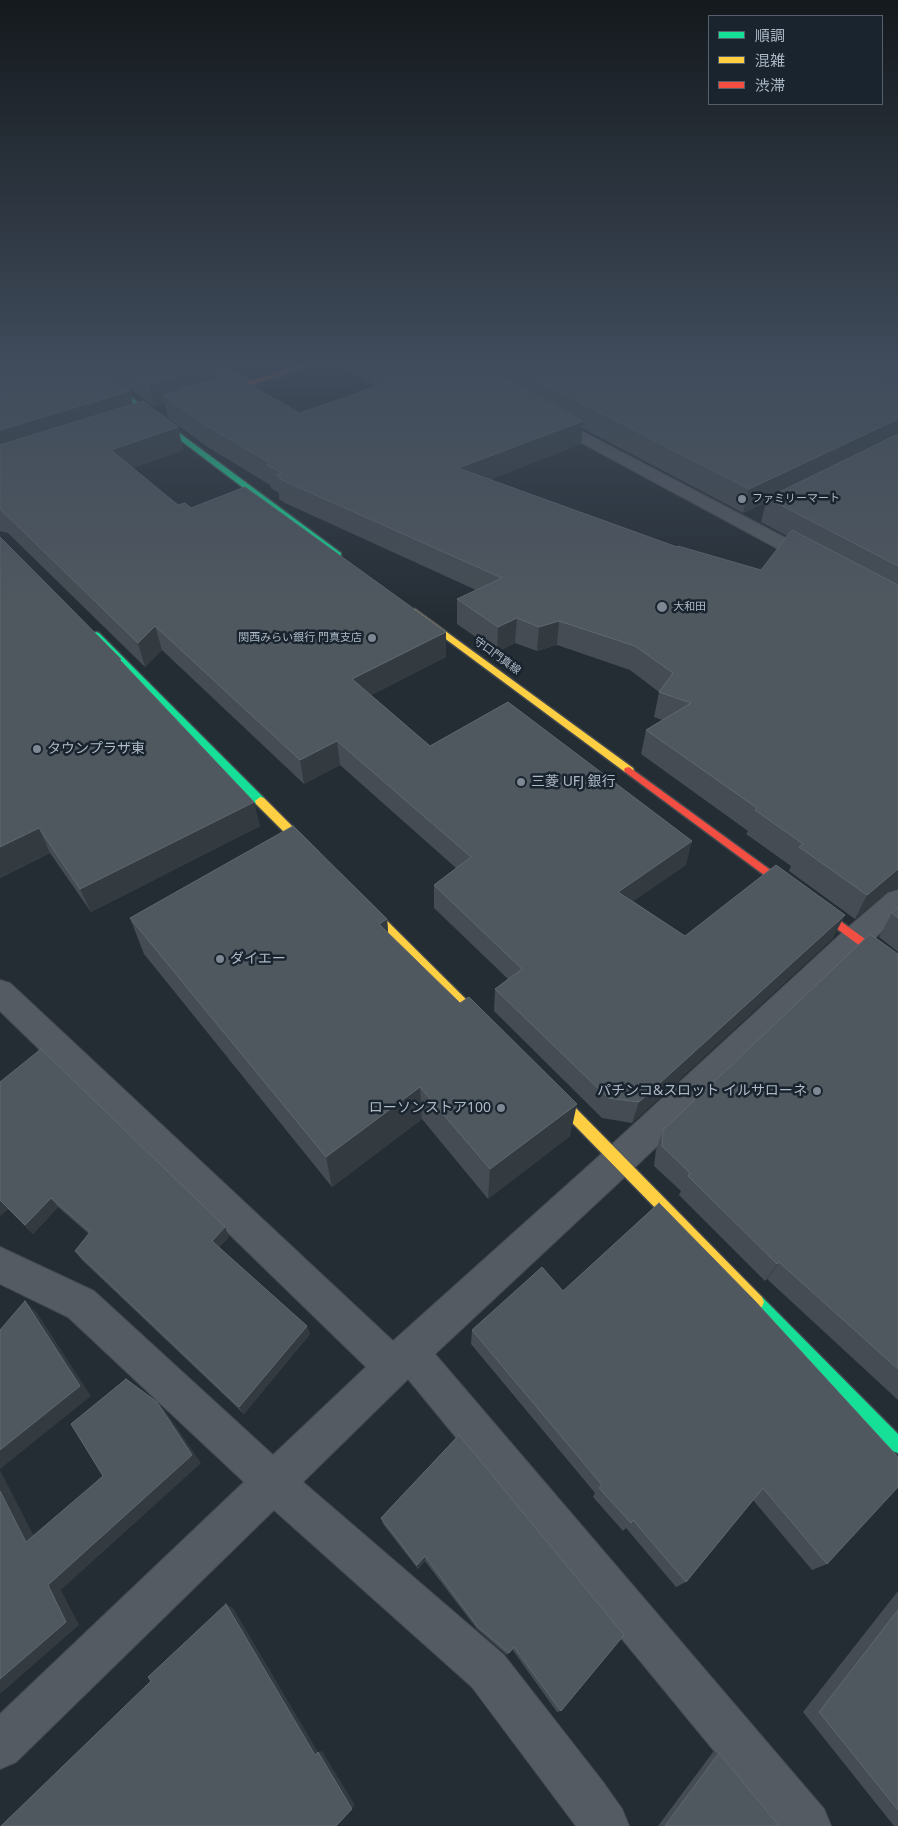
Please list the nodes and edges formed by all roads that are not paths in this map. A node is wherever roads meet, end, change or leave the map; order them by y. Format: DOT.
graph roads {
  1 [pos="197,448"];
  2 [pos="604,448"];
  3 [pos="760,513"];
  4 [pos="743,522"];
  5 [pos="344,559"];
  6 [pos="828,568"];
  7 [pos="408,606"];
  8 [pos="90,630"];
  9 [pos="320,860"];
  10 [pos="354,895"];
  11 [pos="898,900"];
  12 [pos="855,938"];
  13 [pos="898,969"];
  14 [pos="0,992"];
  15 [pos="494,1034"];
  16 [pos="542,1083"];
  17 [pos="619,1160"];
  18 [pos="0,1265"];
  19 [pos="402,1360"];
  20 [pos="898,1445"];
  21 [pos="274,1483"];
  22 [pos="0,1746"];
  23 [pos="605,1826"];
  24 [pos="807,1826"];
  1 -- 5 [label="main road"];
  2 -- 4 [label="street"];
  3 -- 4 [label="street"];
  4 -- 6 [label="street"];
  7 -- 12 [label="main road, 守口門真線"];
  8 -- 9 [label="main road"];
  10 -- 15 [label="main road"];
  11 -- 12 [label="street"];
  12 -- 13 [label="main road, 守口門真線"];
  12 -- 17 [label="street"];
  14 -- 19 [label="street"];
  16 -- 17 [label="main road"];
  17 -- 19 [label="street"];
  17 -- 20 [label="main road"];
  18 -- 21 [label="street"];
  19 -- 21 [label="street"];
  19 -- 24 [label="street"];
  21 -- 22 [label="street"];
  21 -- 23 [label="street"];
}
